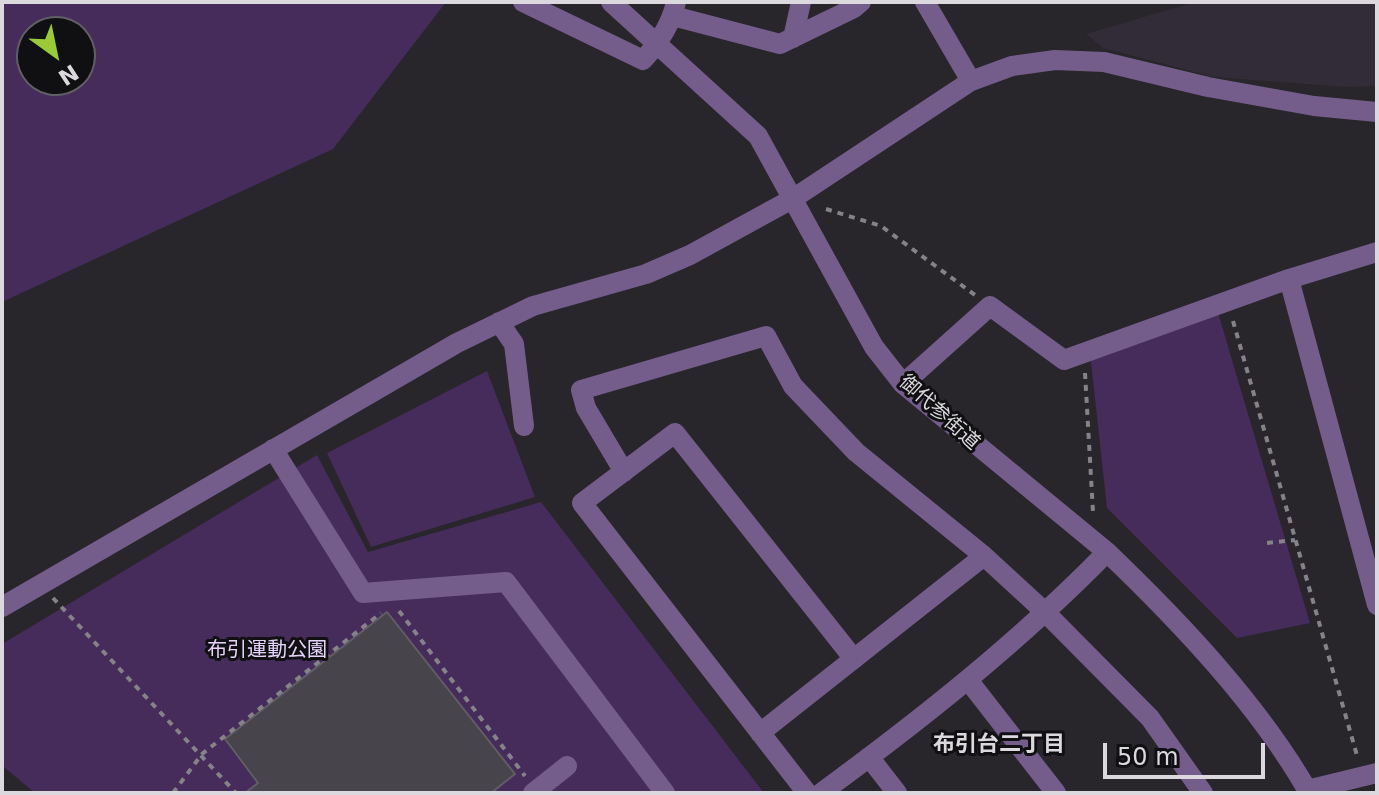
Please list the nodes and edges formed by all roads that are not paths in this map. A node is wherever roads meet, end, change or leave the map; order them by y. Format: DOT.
graph roads {
  1 [pos="523,2"];
  2 [pos="611,2"];
  3 [pos="801,2"];
  4 [pos="861,2"];
  5 [pos="925,2"];
  6 [pos="674,9"];
  7 [pos="793,38"];
  8 [pos="657,45"];
  9 [pos="971,81"];
  10 [pos="1377,112"];
  11 [pos="794,198"];
  12 [pos="1377,252"];
  13 [pos="1289,279"];
  14 [pos="499,322"];
  15 [pos="903,384"];
  16 [pos="524,426"];
  17 [pos="273,449"];
  18 [pos="624,472"];
  19 [pos="1107,552"];
  20 [pos="984,556"];
  21 [pos="1377,605"];
  22 [pos="2,607"];
  23 [pos="1046,613"];
  24 [pos="854,659"];
  25 [pos="968,680"];
  26 [pos="760,733"];
  27 [pos="869,757"];
  28 [pos="567,766"];
  29 [pos="1370,774"];
  30 [pos="534,792"];
  31 [pos="1308,792"];
  32 [pos="665,793"];
  33 [pos="807,793"];
  34 [pos="821,793"];
  35 [pos="897,793"];
  36 [pos="1056,793"];
  37 [pos="1203,793"];
  1 -- 8 [label="street"];
  2 -- 8 [label="street, 御代参街道"];
  3 -- 7 [label="street"];
  4 -- 7 [label="street"];
  5 -- 9 [label="street"];
  6 -- 7 [label="street"];
  6 -- 8 [label="street"];
  8 -- 11 [label="street, 御代参街道"];
  9 -- 10 [label="street"];
  9 -- 11 [label="street"];
  11 -- 14 [label="street"];
  11 -- 15 [label="street, 御代参街道"];
  12 -- 13 [label="street"];
  13 -- 15 [label="street"];
  13 -- 21 [label="street"];
  14 -- 16 [label="street"];
  14 -- 17 [label="street"];
  15 -- 19 [label="street, 御代参街道"];
  17 -- 22 [label="street"];
  17 -- 32 [label="street"];
  18 -- 20 [label="street"];
  18 -- 24 [label="street"];
  18 -- 26 [label="street"];
  19 -- 23 [label="street"];
  19 -- 31 [label="street, 御代参街道"];
  20 -- 23 [label="street"];
  20 -- 24 [label="street"];
  23 -- 25 [label="street"];
  23 -- 37 [label="street"];
  24 -- 26 [label="street"];
  25 -- 27 [label="street"];
  25 -- 36 [label="street"];
  26 -- 33 [label="street"];
  27 -- 34 [label="street"];
  27 -- 35 [label="street"];
  28 -- 30 [label="street"];
  29 -- 31 [label="street"];
}
